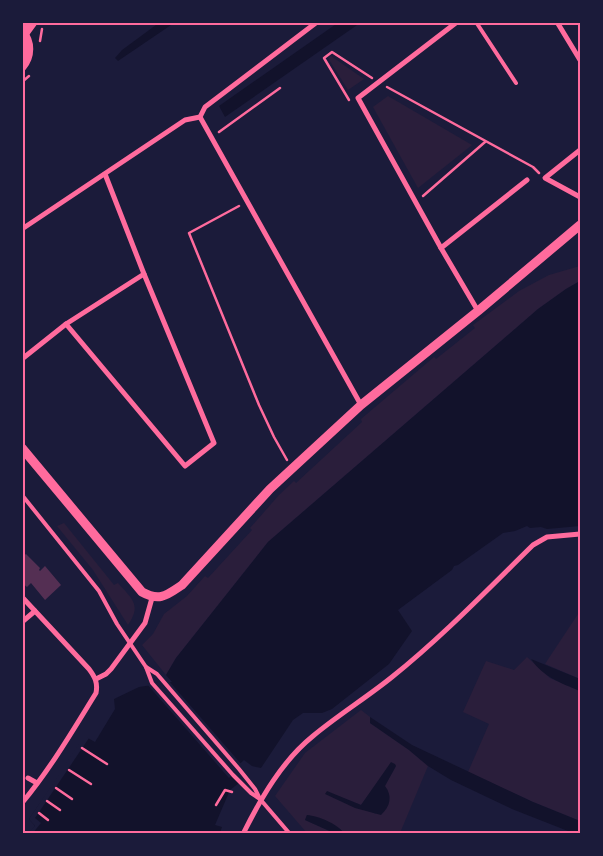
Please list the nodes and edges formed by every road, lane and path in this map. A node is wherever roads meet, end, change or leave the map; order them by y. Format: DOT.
graph roads {
  1 [pos="33,22"];
  2 [pos="317,22"];
  3 [pos="457,22"];
  4 [pos="476,22"];
  5 [pos="557,22"];
  6 [pos="24,32"];
  7 [pos="580,60"];
  8 [pos="22,67"];
  9 [pos="380,83"];
  10 [pos="516,83"];
  11 [pos="280,88"];
  12 [pos="358,98"];
  13 [pos="200,116"];
  14 [pos="211,137"];
  15 [pos="485,142"];
  16 [pos="580,150"];
  17 [pos="105,174"];
  18 [pos="545,178"];
  19 [pos="527,180"];
  20 [pos="580,197"];
  21 [pos="247,202"];
  22 [pos="416,202"];
  23 [pos="580,226"];
  24 [pos="22,229"];
  25 [pos="441,248"];
  26 [pos="144,274"];
  27 [pos="478,311"];
  28 [pos="66,324"];
  29 [pos="22,359"];
  30 [pos="361,405"];
  31 [pos="22,448"];
  32 [pos="292,469"];
  33 [pos="22,495"];
  34 [pos="580,534"];
  35 [pos="22,597"];
  36 [pos="152,598"];
  37 [pos="35,611"];
  38 [pos="22,622"];
  39 [pos="146,667"];
  40 [pos="96,679"];
  41 [pos="82,748"];
  42 [pos="107,764"];
  43 [pos="69,770"];
  44 [pos="28,778"];
  45 [pos="37,783"];
  46 [pos="91,784"];
  47 [pos="56,788"];
  48 [pos="232,792"];
  49 [pos="72,799"];
  50 [pos="260,799"];
  51 [pos="47,801"];
  52 [pos="22,803"];
  53 [pos="216,805"];
  54 [pos="60,810"];
  55 [pos="39,813"];
  56 [pos="48,820"];
  57 [pos="242,834"];
  58 [pos="290,834"];
  1 -- 6 [label="street"];
  2 -- 13 [label="street"];
  3 -- 9 [label="street"];
  4 -- 10 [label="lane"];
  5 -- 7 [label="street"];
  6 -- 8 [label="street"];
  9 -- 12 [label="street"];
  9 -- 12 [label="path"];
  9 -- 15 [label="path"];
  11 -- 14 [label="path"];
  12 -- 22 [label="street"];
  13 -- 14 [label="street"];
  13 -- 17 [label="street"];
  14 -- 21 [label="street"];
  15 -- 18 [label="path"];
  15 -- 22 [label="path"];
  16 -- 18 [label="street"];
  17 -- 24 [label="street"];
  17 -- 26 [label="street"];
  18 -- 20 [label="street"];
  19 -- 25 [label="street"];
  21 -- 30 [label="street"];
  21 -- 32 [label="path"];
  22 -- 25 [label="street"];
  23 -- 27 [label="street"];
  25 -- 27 [label="street"];
  26 -- 28 [label="street"];
  26 -- 28 [label="street"];
  27 -- 30 [label="street"];
  28 -- 29 [label="street"];
  30 -- 32 [label="street"];
  31 -- 36 [label="street"];
  32 -- 36 [label="street"];
  33 -- 39 [label="lane"];
  34 -- 50 [label="street"];
  35 -- 37 [label="street"];
  36 -- 40 [label="street"];
  37 -- 38 [label="street"];
  37 -- 40 [label="street"];
  39 -- 50 [label="lane"];
  39 -- 50 [label="lane"];
  40 -- 45 [label="street"];
  41 -- 42 [label="path"];
  43 -- 46 [label="path"];
  44 -- 45 [label="street"];
  45 -- 52 [label="street"];
  47 -- 49 [label="path"];
  48 -- 53 [label="path"];
  50 -- 57 [label="street"];
  50 -- 58 [label="lane"];
  51 -- 54 [label="path"];
  55 -- 56 [label="path"];
}
